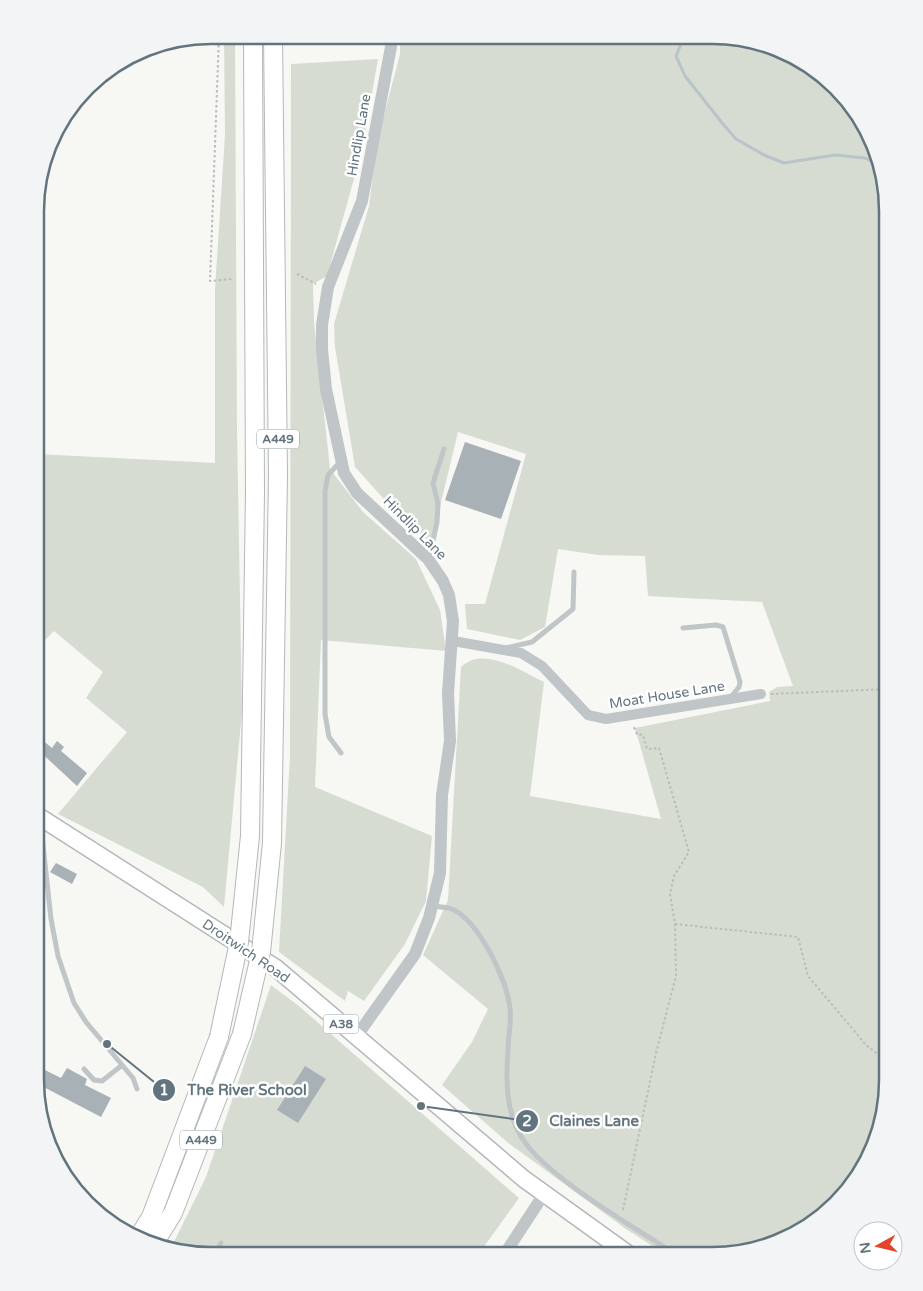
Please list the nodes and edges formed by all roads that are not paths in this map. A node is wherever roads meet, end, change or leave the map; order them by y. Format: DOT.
graph roads {
  1 [pos="253,44"];
  2 [pos="273,44"];
  3 [pos="391,44"];
  4 [pos="444,449"];
  5 [pos="340,462"];
  6 [pos="428,559"];
  7 [pos="574,572"];
  8 [pos="683,628"];
  9 [pos="453,641"];
  10 [pos="503,649"];
  11 [pos="761,694"];
  12 [pos="729,700"];
  13 [pos="341,752"];
  14 [pos="44,820"];
  15 [pos="44,854"];
  16 [pos="433,906"];
  17 [pos="356,1036"];
  18 [pos="121,1066"];
  19 [pos="84,1069"];
  20 [pos="136,1089"];
  21 [pos="544,1194"];
  22 [pos="141,1232"];
  23 [pos="157,1238"];
  24 [pos="221,1243"];
  25 [pos="219,1247"];
  26 [pos="509,1247"];
  27 [pos="618,1247"];
  28 [pos="664,1247"];
  1 -- 22 [label="highway, A449, bridge"];
  2 -- 23 [label="highway, A449, bridge"];
  3 -- 5 [label="street, Hindlip Lane"];
  4 -- 6 [label="lane"];
  5 -- 6 [label="street, Hindlip Lane"];
  5 -- 13 [label="lane"];
  6 -- 9 [label="street, Hindlip Lane"];
  7 -- 10 [label="lane"];
  8 -- 12 [label="lane"];
  9 -- 10 [label="street, Moat House Lane"];
  9 -- 16 [label="street, Hindlip Lane"];
  10 -- 12 [label="street, Moat House Lane"];
  11 -- 12 [label="street, Moat House Lane"];
  14 -- 17 [label="main road, Droitwich Road / A38"];
  15 -- 18 [label="lane"];
  16 -- 17 [label="street, Hindlip Lane"];
  16 -- 28 [label="lane"];
  17 -- 21 [label="main road, Droitwich Road / A38"];
  18 -- 19 [label="lane"];
  18 -- 20 [label="lane"];
  21 -- 26 [label="street"];
  21 -- 27 [label="main road, Droitwich Road / A38"];
  24 -- 25 [label="lane"];
}
